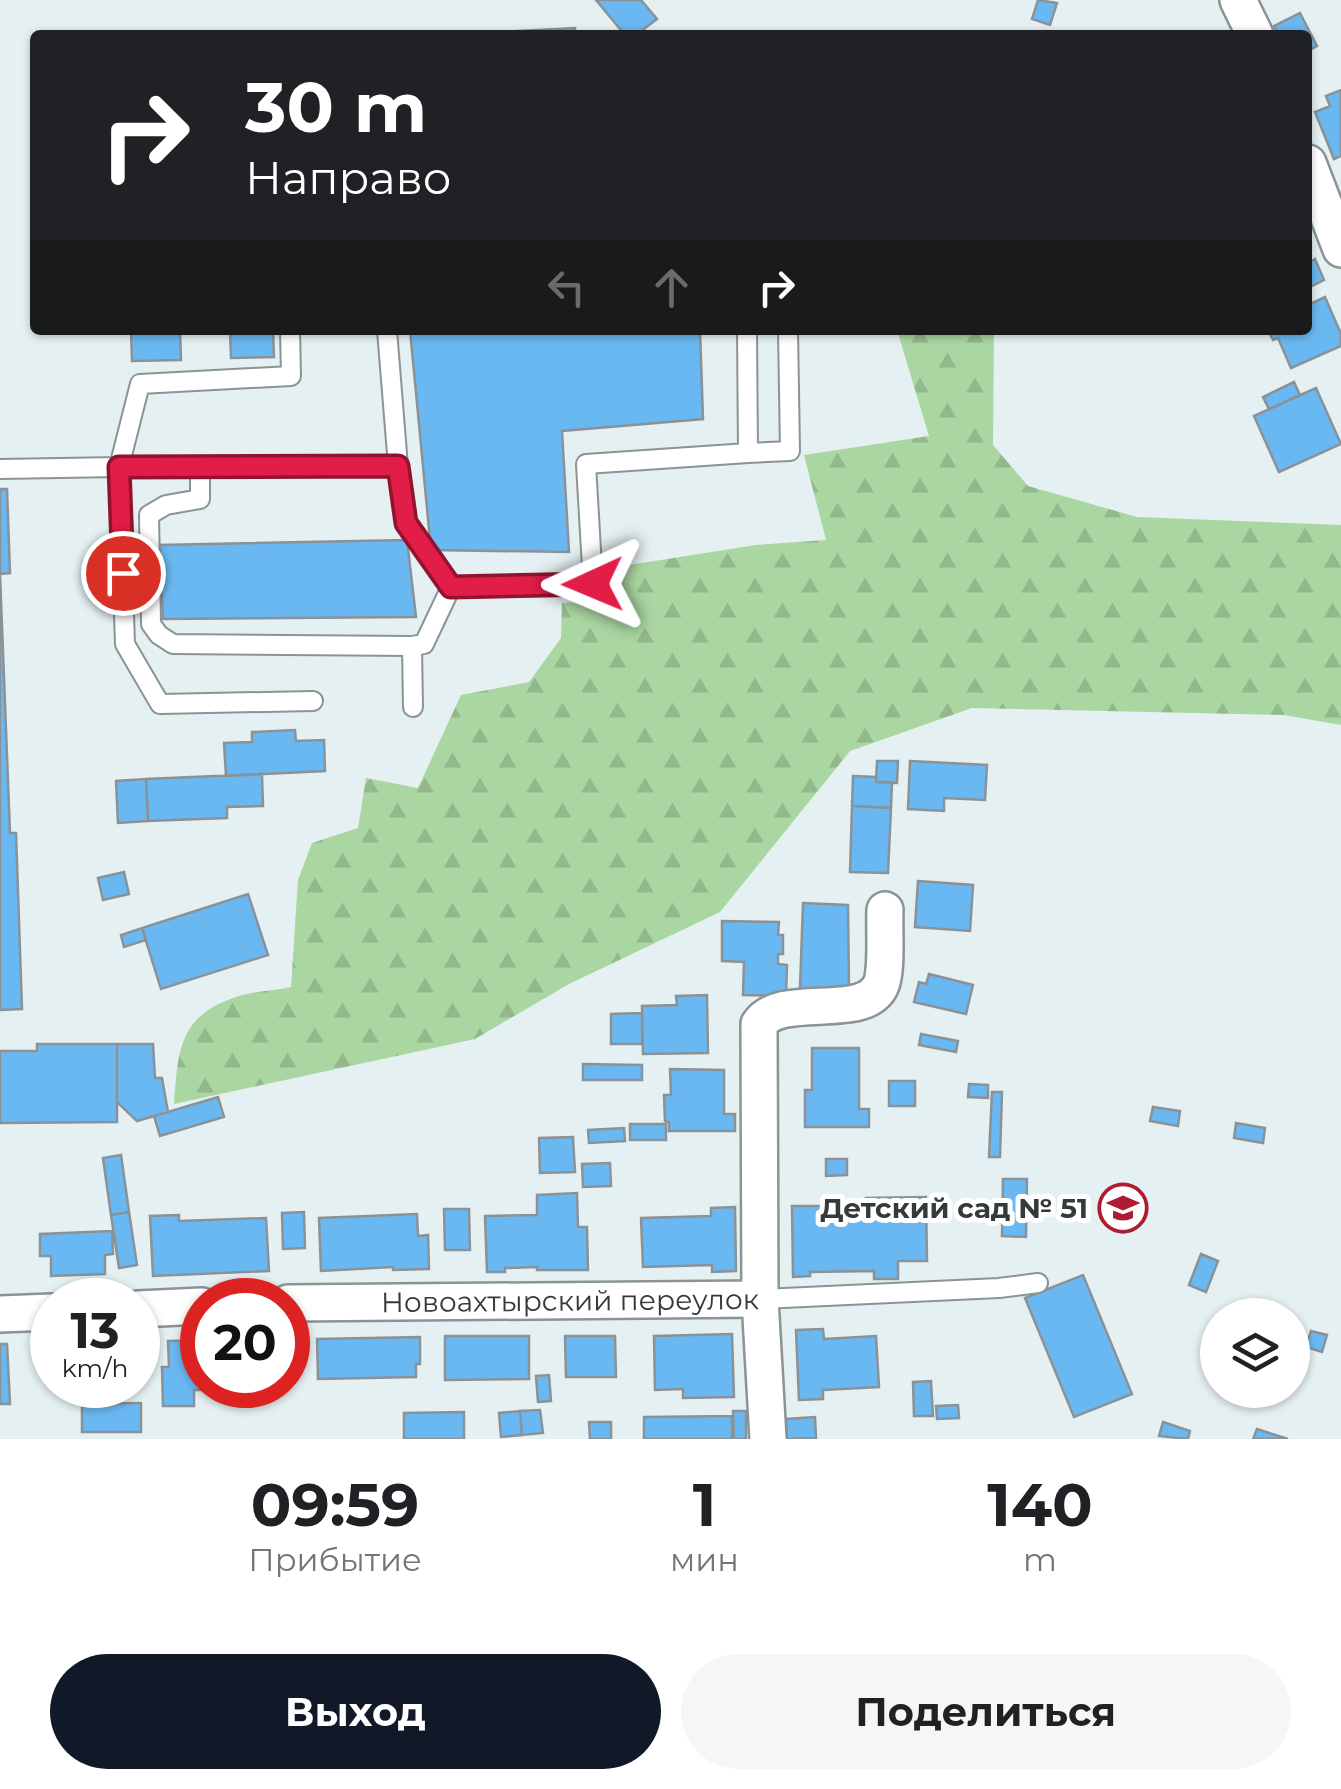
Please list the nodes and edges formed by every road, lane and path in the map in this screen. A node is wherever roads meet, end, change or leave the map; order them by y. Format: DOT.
graph roads {
  1 [pos="1238,0"];
  2 [pos="1253,30"];
  3 [pos="1312,174"];
  4 [pos="1341,250"];
  5 [pos="290,335"];
  6 [pos="387,335"];
  7 [pos="747,335"];
  8 [pos="788,335"];
  9 [pos="748,453"];
  10 [pos="200,466"];
  11 [pos="398,466"];
  12 [pos="119,467"];
  13 [pos="0,469"];
  14 [pos="451,587"];
  15 [pos="412,646"];
  16 [pos="313,701"];
  17 [pos="412,707"];
  18 [pos="884,910"];
  19 [pos="1038,1283"];
  20 [pos="760,1299"];
  21 [pos="310,1303"];
  22 [pos="30,1313"];
  23 [pos="0,1314"];
  24 [pos="768,1439"];
  1 -- 2 [label="street"];
  3 -- 4 [label="street"];
  5 -- 12 [label="lane"];
  6 -- 11 [label="lane"];
  7 -- 9 [label="lane"];
  8 -- 9 [label="lane"];
  9 -- 14 [label="lane"];
  10 -- 11 [label="lane"];
  10 -- 12 [label="lane"];
  10 -- 15 [label="lane"];
  11 -- 14 [label="lane"];
  12 -- 13 [label="lane"];
  12 -- 16 [label="lane"];
  14 -- 15 [label="lane"];
  15 -- 17 [label="lane"];
  18 -- 20 [label="street, Новоахтырский переулок"];
  19 -- 20 [label="lane"];
  20 -- 21 [label="street, Новоахтырский переулок"];
  20 -- 24 [label="street"];
  22 -- 23 [label="street"];
}
